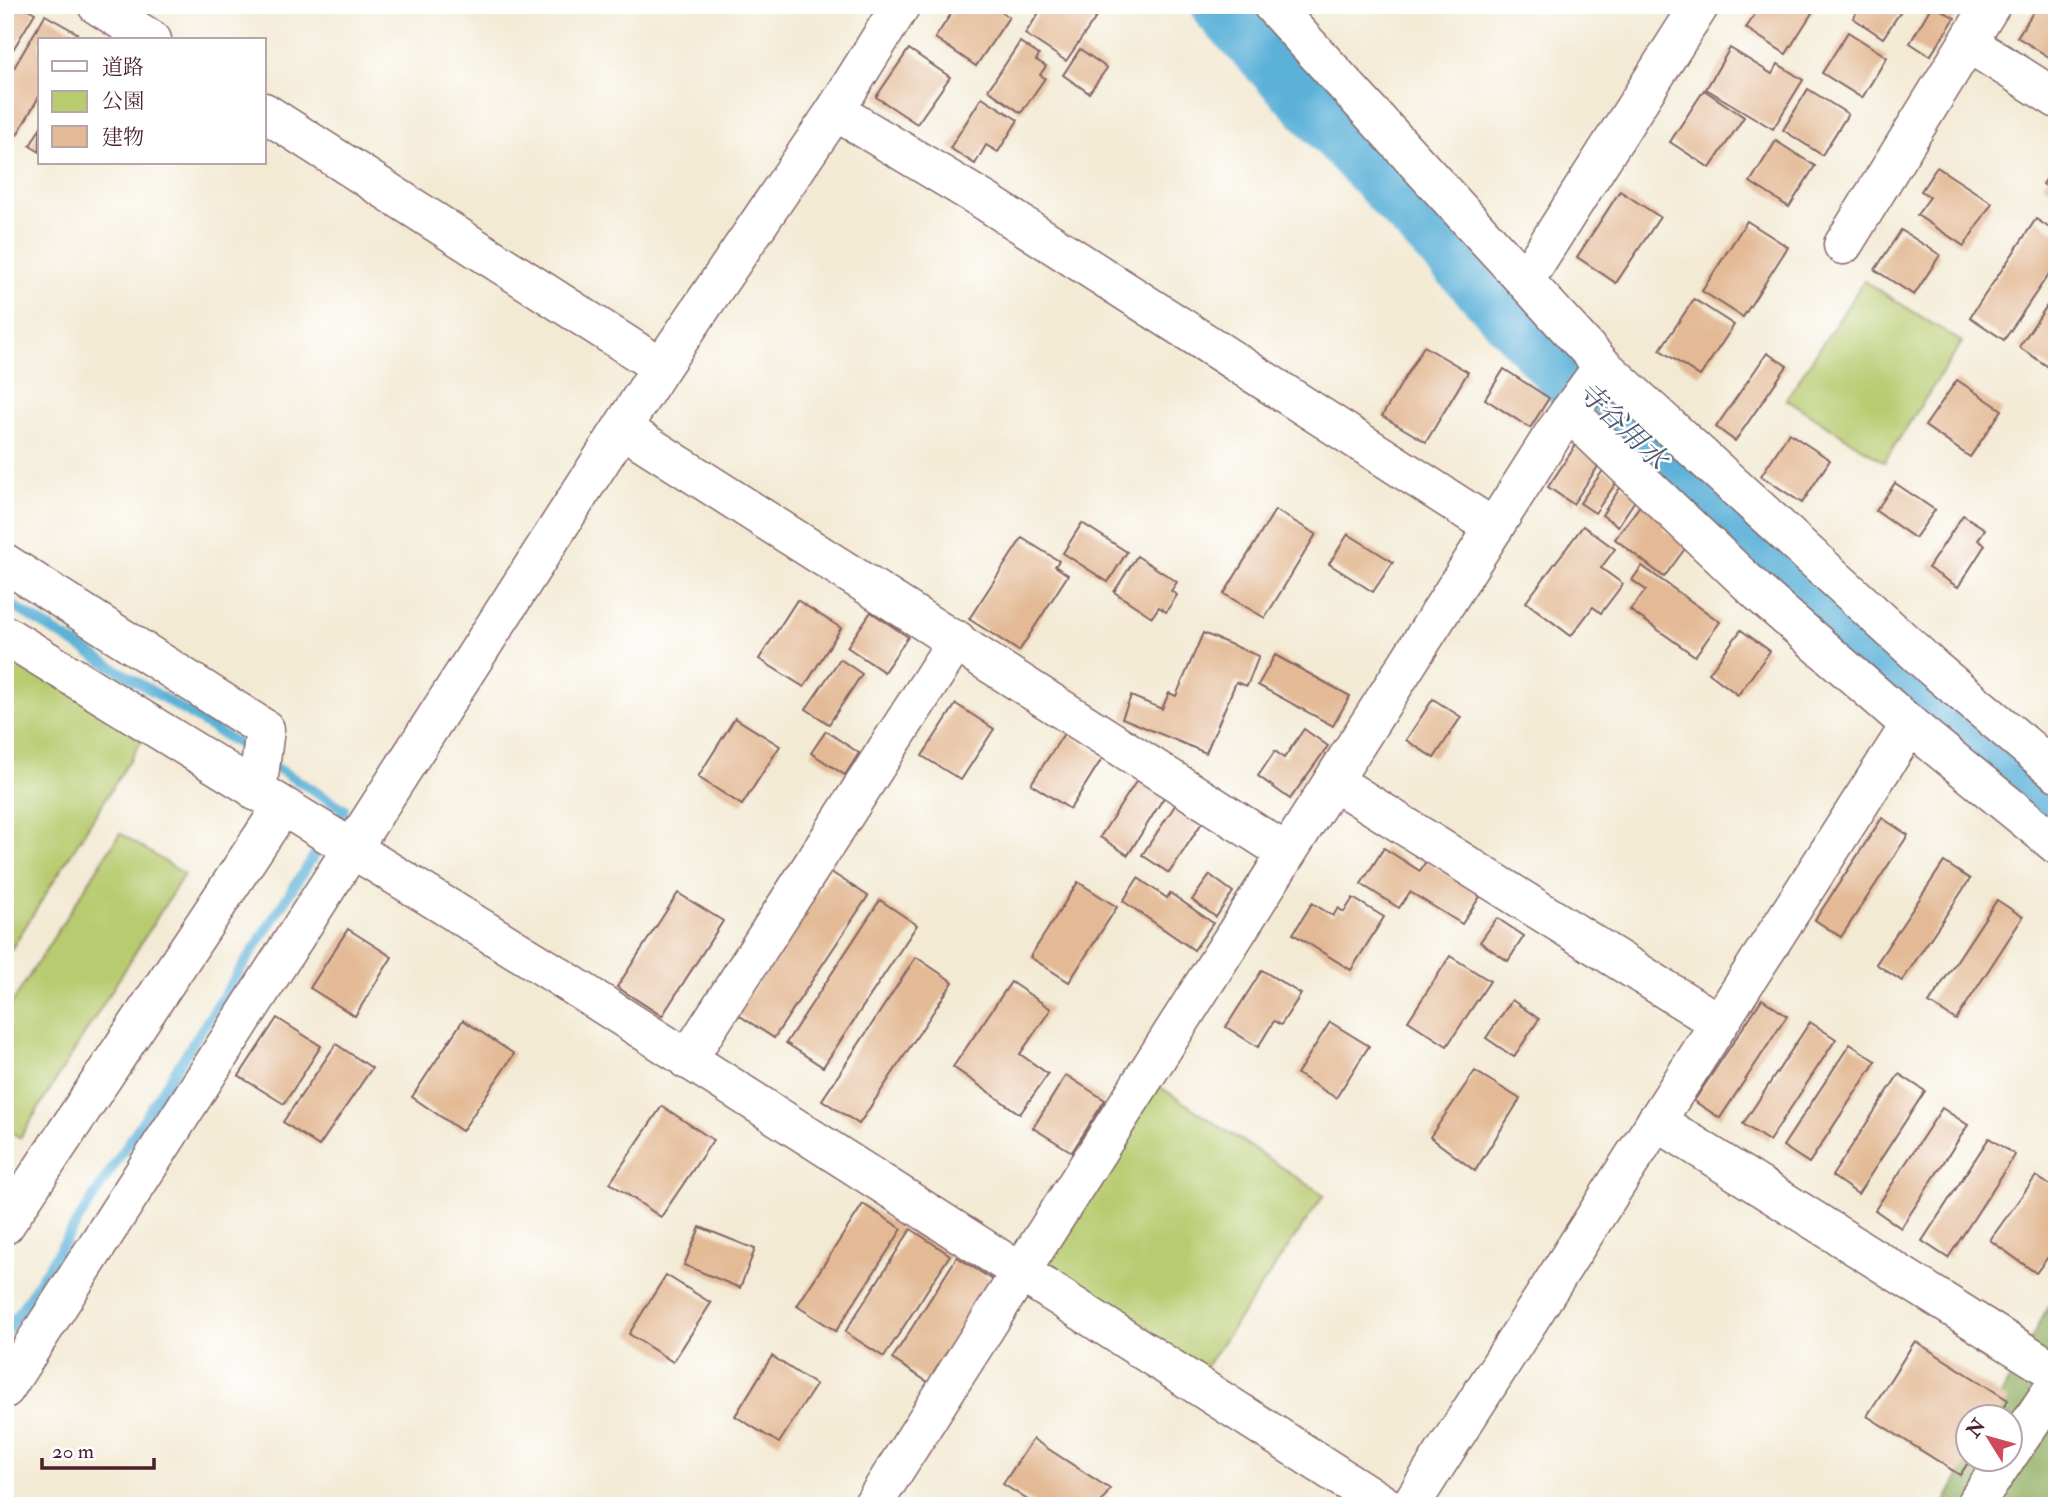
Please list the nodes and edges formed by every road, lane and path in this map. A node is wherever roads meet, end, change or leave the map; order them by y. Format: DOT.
graph roads {
  1 [pos="97,5"];
  2 [pos="901,5"];
  3 [pos="1272,5"];
  4 [pos="1700,5"];
  5 [pos="1991,5"];
  6 [pos="149,38"];
  7 [pos="1968,43"];
  8 [pos="2057,99"];
  9 [pos="835,111"];
  10 [pos="266,113"];
  11 [pos="1843,245"];
  12 [pos="1525,280"];
  13 [pos="1603,366"];
  14 [pos="661,367"];
  15 [pos="1569,412"];
  16 [pos="623,429"];
  17 [pos="1494,528"];
  18 [pos="5,563"];
  19 [pos="5,635"];
  20 [pos="957,640"];
  21 [pos="1910,725"];
  22 [pos="2057,772"];
  23 [pos="1333,780"];
  24 [pos="270,800"];
  25 [pos="2057,845"];
  26 [pos="352,849"];
  27 [pos="1287,853"];
  28 [pos="1718,1023"];
  29 [pos="687,1060"];
  30 [pos="1656,1121"];
  31 [pos="11,1203"];
  32 [pos="1020,1273"];
  33 [pos="2057,1373"];
  34 [pos="2057,1383"];
  35 [pos="5,1389"];
  36 [pos="2024,1432"];
  37 [pos="1997,1472"];
  38 [pos="872,1506"];
  39 [pos="1386,1506"];
  40 [pos="1410,1506"];
  41 [pos="1974,1506"];
  1 -- 6 [label="street"];
  2 -- 9 [label="street"];
  3 -- 12 [label="street"];
  4 -- 12 [label="street"];
  5 -- 7 [label="street"];
  7 -- 8 [label="street"];
  7 -- 11 [label="street"];
  9 -- 14 [label="street"];
  9 -- 17 [label="street"];
  10 -- 14 [label="street"];
  12 -- 13 [label="street"];
  13 -- 15 [label="street"];
  13 -- 22 [label="street"];
  14 -- 16 [label="street"];
  15 -- 17 [label="street"];
  15 -- 21 [label="street"];
  16 -- 20 [label="street"];
  16 -- 26 [label="street"];
  17 -- 23 [label="street"];
  18 -- 24 [label="street"];
  19 -- 24 [label="street"];
  20 -- 27 [label="street"];
  20 -- 29 [label="street"];
  21 -- 25 [label="street"];
  21 -- 28 [label="street"];
  23 -- 27 [label="street"];
  23 -- 28 [label="street"];
  24 -- 26 [label="street"];
  24 -- 31 [label="street"];
  26 -- 29 [label="street"];
  26 -- 35 [label="street"];
  27 -- 32 [label="street"];
  28 -- 30 [label="street"];
  29 -- 32 [label="street"];
  30 -- 33 [label="street"];
  30 -- 40 [label="street"];
  32 -- 38 [label="street"];
  32 -- 39 [label="street"];
  34 -- 36 [label="street"];
  37 -- 41 [label="street"];
}
